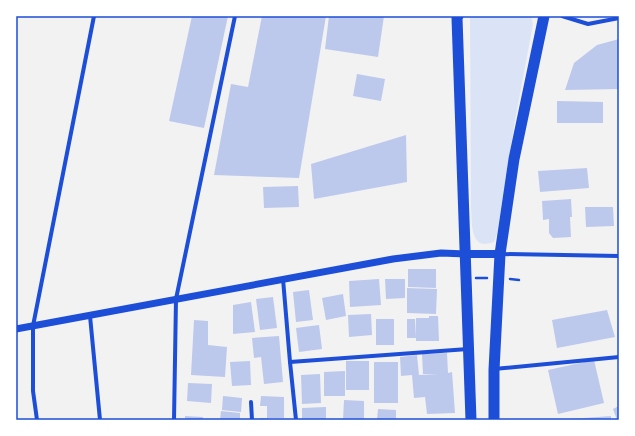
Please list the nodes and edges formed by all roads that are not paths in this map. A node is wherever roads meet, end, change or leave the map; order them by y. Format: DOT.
graph roads {
  1 [pos="94,16"];
  2 [pos="235,16"];
  3 [pos="544,16"];
  4 [pos="562,16"];
  5 [pos="457,17"];
  6 [pos="619,18"];
  7 [pos="466,254"];
  8 [pos="500,254"];
  9 [pos="619,256"];
  10 [pos="283,279"];
  11 [pos="176,299"];
  12 [pos="90,316"];
  13 [pos="33,326"];
  14 [pos="16,329"];
  15 [pos="468,349"];
  16 [pos="619,357"];
  17 [pos="290,362"];
  18 [pos="494,370"];
  19 [pos="251,402"];
  20 [pos="37,420"];
  21 [pos="100,420"];
  22 [pos="174,420"];
  23 [pos="252,420"];
  24 [pos="296,420"];
  25 [pos="471,420"];
  26 [pos="494,420"];
  1 -- 13 [label="street"];
  2 -- 11 [label="street"];
  3 -- 8 [label="highway"];
  4 -- 6 [label="street"];
  5 -- 7 [label="highway"];
  7 -- 8 [label="main road"];
  7 -- 10 [label="street"];
  7 -- 15 [label="highway"];
  8 -- 9 [label="street"];
  8 -- 18 [label="highway"];
  10 -- 11 [label="street"];
  10 -- 17 [label="street"];
  11 -- 12 [label="street"];
  11 -- 22 [label="street"];
  12 -- 13 [label="street"];
  12 -- 21 [label="street"];
  13 -- 14 [label="street"];
  13 -- 20 [label="street"];
  15 -- 17 [label="street"];
  15 -- 25 [label="highway"];
  16 -- 18 [label="street"];
  17 -- 24 [label="street"];
  18 -- 26 [label="highway"];
  19 -- 23 [label="street"];
}
